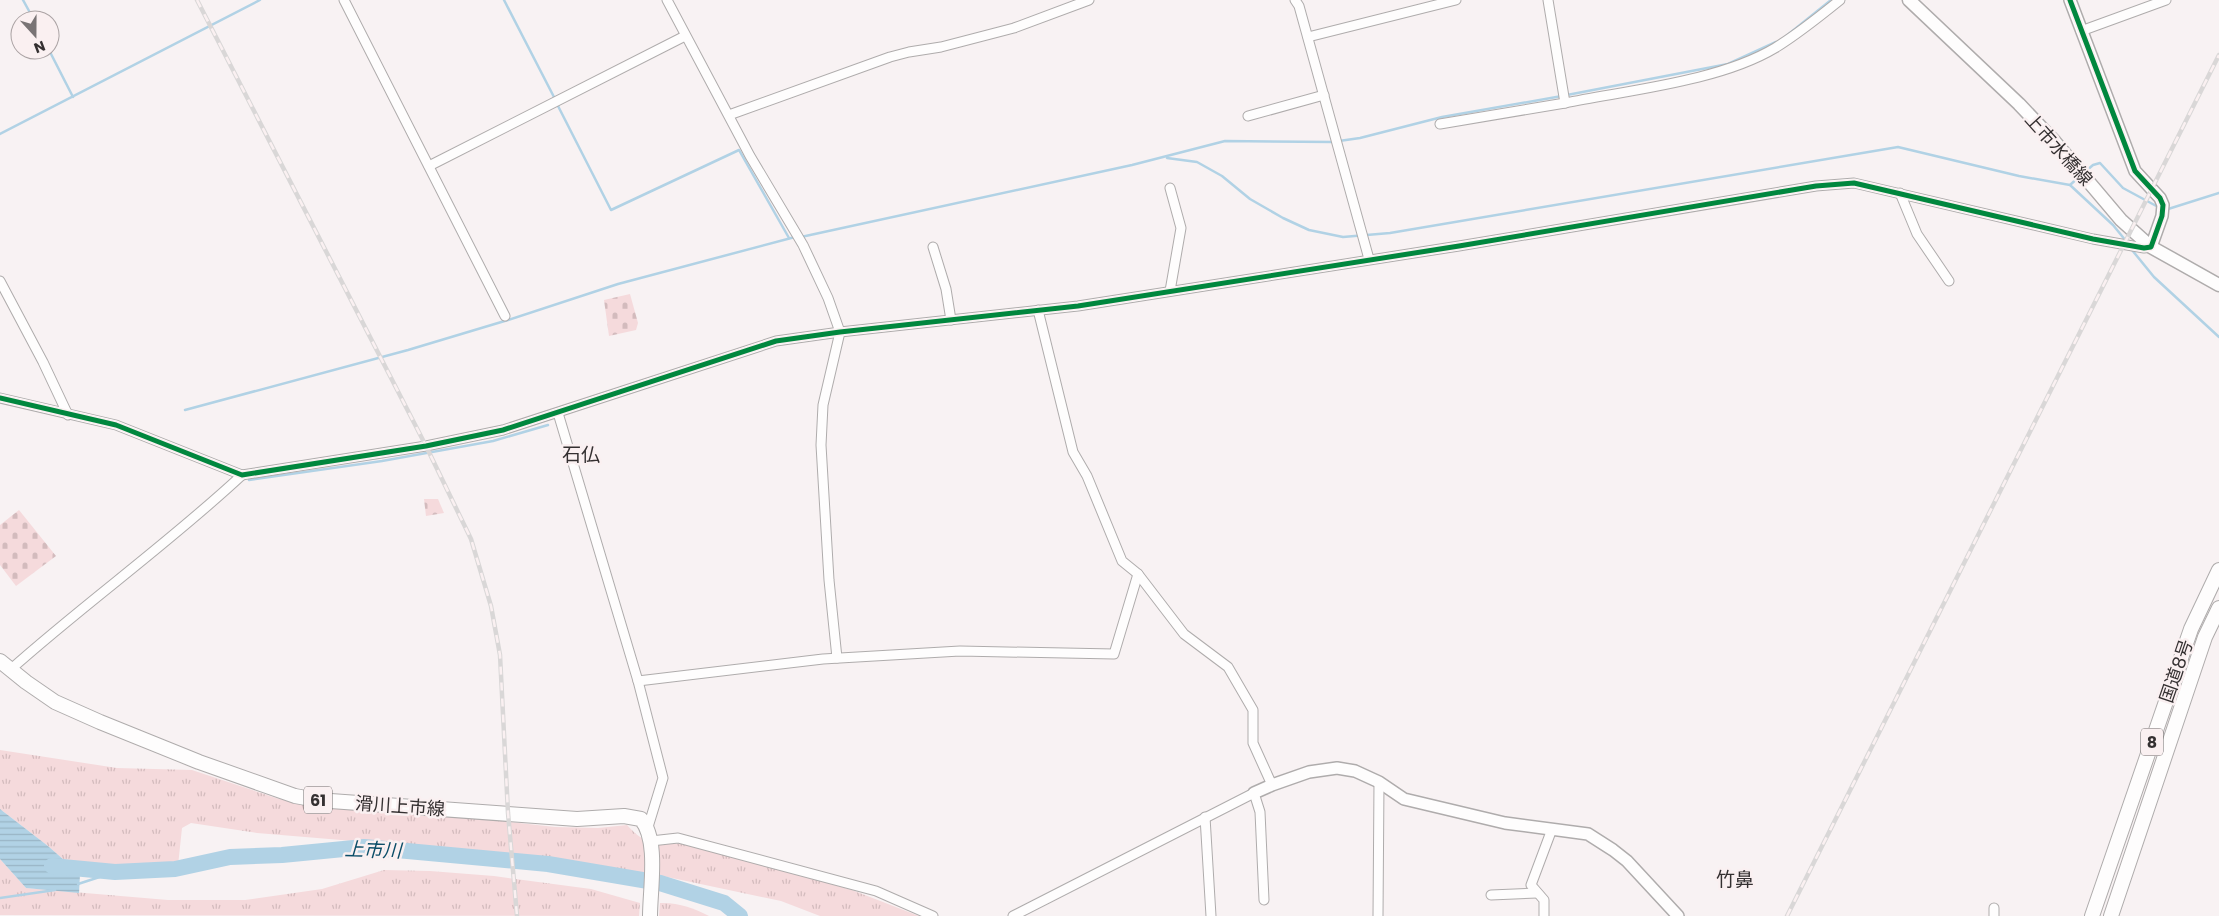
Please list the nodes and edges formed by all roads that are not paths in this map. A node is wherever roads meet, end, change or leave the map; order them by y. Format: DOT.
graph roads {
  1 [pos="344,0"];
  2 [pos="667,0"];
  3 [pos="1088,0"];
  4 [pos="1295,0"];
  5 [pos="1456,0"];
  6 [pos="1548,0"];
  7 [pos="1840,0"];
  8 [pos="1909,0"];
  9 [pos="2070,0"];
  10 [pos="2166,0"];
  11 [pos="2082,31"];
  12 [pos="685,36"];
  13 [pos="1308,37"];
  14 [pos="1324,95"];
  15 [pos="1565,102"];
  16 [pos="729,115"];
  17 [pos="1248,116"];
  18 [pos="1440,124"];
  19 [pos="429,166"];
  20 [pos="1170,188"];
  21 [pos="1900,193"];
  22 [pos="933,247"];
  23 [pos="2151,247"];
  24 [pos="1369,259"];
  25 [pos="0,281"];
  26 [pos="1949,281"];
  27 [pos="2219,284"];
  28 [pos="1170,291"];
  29 [pos="1038,310"];
  30 [pos="505,316"];
  31 [pos="951,320"];
  32 [pos="840,332"];
  33 [pos="0,398"];
  34 [pos="558,414"];
  35 [pos="68,415"];
  36 [pos="242,475"];
  37 [pos="2219,570"];
  38 [pos="1138,574"];
  39 [pos="2219,608"];
  40 [pos="837,658"];
  41 [pos="5,666"];
  42 [pos="638,681"];
  43 [pos="1379,782"];
  44 [pos="1272,785"];
  45 [pos="1254,793"];
  46 [pos="1205,817"];
  47 [pos="1552,829"];
  48 [pos="650,834"];
  49 [pos="1538,893"];
  50 [pos="1491,895"];
  51 [pos="1264,900"];
  52 [pos="650,916"];
  53 [pos="933,916"];
  54 [pos="1014,916"];
  55 [pos="1211,916"];
  56 [pos="1378,916"];
  57 [pos="1544,916"];
  58 [pos="1678,916"];
  59 [pos="2092,916"];
  60 [pos="2110,916"];
  1 -- 19 [label="street"];
  2 -- 12 [label="street"];
  3 -- 16 [label="street"];
  4 -- 13 [label="street"];
  5 -- 13 [label="street"];
  6 -- 15 [label="street"];
  7 -- 15 [label="street"];
  8 -- 23 [label="main road, 上市水橋線"];
  9 -- 11 [label="street"];
  10 -- 11 [label="street"];
  11 -- 23 [label="street"];
  12 -- 16 [label="street"];
  12 -- 19 [label="street"];
  13 -- 14 [label="street"];
  14 -- 17 [label="street"];
  14 -- 24 [label="street"];
  15 -- 18 [label="street"];
  16 -- 32 [label="street"];
  19 -- 30 [label="street"];
  20 -- 28 [label="street"];
  21 -- 23 [label="street"];
  21 -- 24 [label="street"];
  21 -- 26 [label="street"];
  22 -- 31 [label="street"];
  23 -- 27 [label="main road, 上市水橋線"];
  24 -- 28 [label="street"];
  25 -- 35 [label="street"];
  28 -- 29 [label="street"];
  29 -- 31 [label="street"];
  29 -- 38 [label="street"];
  31 -- 32 [label="street"];
  32 -- 34 [label="street"];
  32 -- 40 [label="street"];
  33 -- 35 [label="street"];
  34 -- 36 [label="street"];
  34 -- 42 [label="street"];
  35 -- 36 [label="street"];
  36 -- 41 [label="street"];
  37 -- 59 [label="main road, 国道8号 / 8"];
  38 -- 40 [label="street"];
  38 -- 44 [label="street"];
  39 -- 60 [label="main road, 国道8号 / 8"];
  40 -- 42 [label="street"];
  41 -- 48 [label="main road, 滑川上市線 / 61"];
  42 -- 48 [label="street"];
  43 -- 44 [label="street"];
  43 -- 47 [label="street"];
  43 -- 56 [label="street"];
  44 -- 45 [label="street"];
  45 -- 46 [label="street"];
  45 -- 51 [label="street"];
  46 -- 54 [label="street"];
  46 -- 55 [label="street"];
  47 -- 49 [label="street"];
  47 -- 58 [label="street"];
  48 -- 52 [label="main road"];
  48 -- 53 [label="street"];
  49 -- 50 [label="street"];
  49 -- 57 [label="street"];
}
